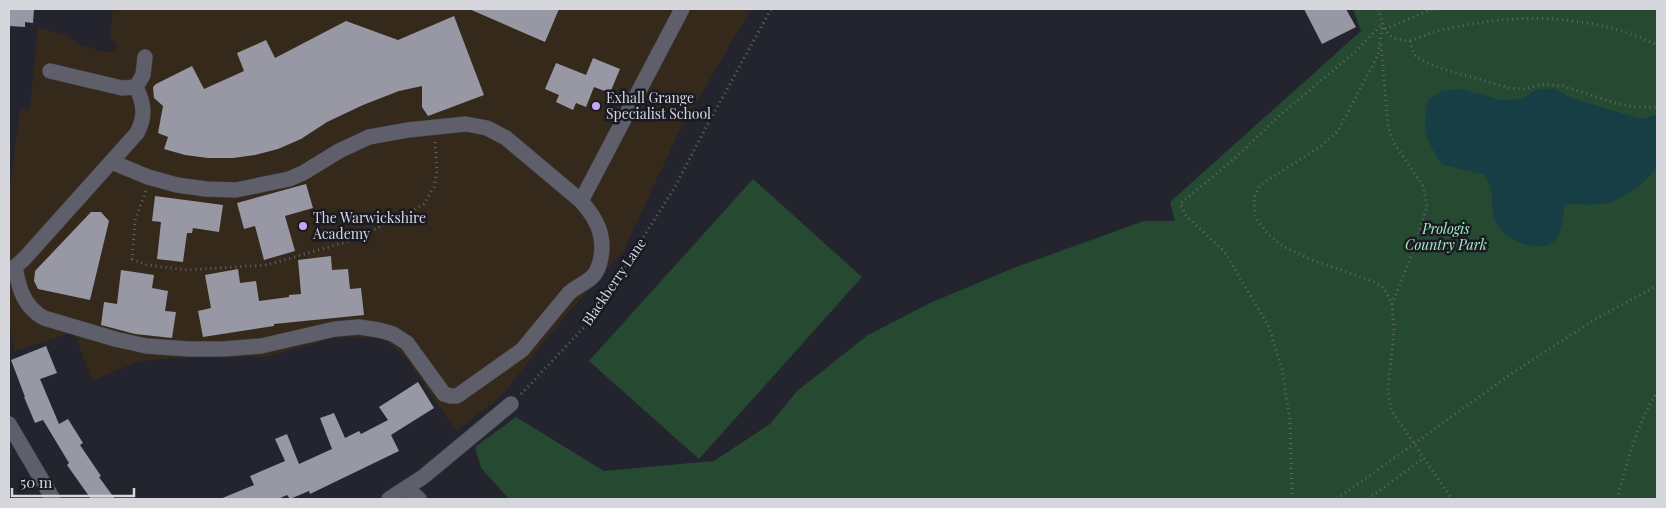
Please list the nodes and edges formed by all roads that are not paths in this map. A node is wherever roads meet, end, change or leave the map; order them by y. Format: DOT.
graph roads {
  1 [pos="682,9"];
  2 [pos="144,57"];
  3 [pos="50,71"];
  4 [pos="136,87"];
  5 [pos="112,162"];
  6 [pos="581,201"];
  7 [pos="12,268"];
  8 [pos="512,404"];
  9 [pos="9,424"];
  10 [pos="407,488"];
  11 [pos="53,499"];
  12 [pos="389,499"];
  13 [pos="419,499"];
  1 -- 6 [label="street"];
  2 -- 4 [label="street"];
  3 -- 4 [label="street"];
  4 -- 5 [label="street"];
  5 -- 6 [label="street"];
  5 -- 7 [label="street"];
  6 -- 7 [label="street"];
  8 -- 10 [label="street"];
  9 -- 11 [label="street"];
  10 -- 12 [label="street"];
  10 -- 13 [label="street"];
}
